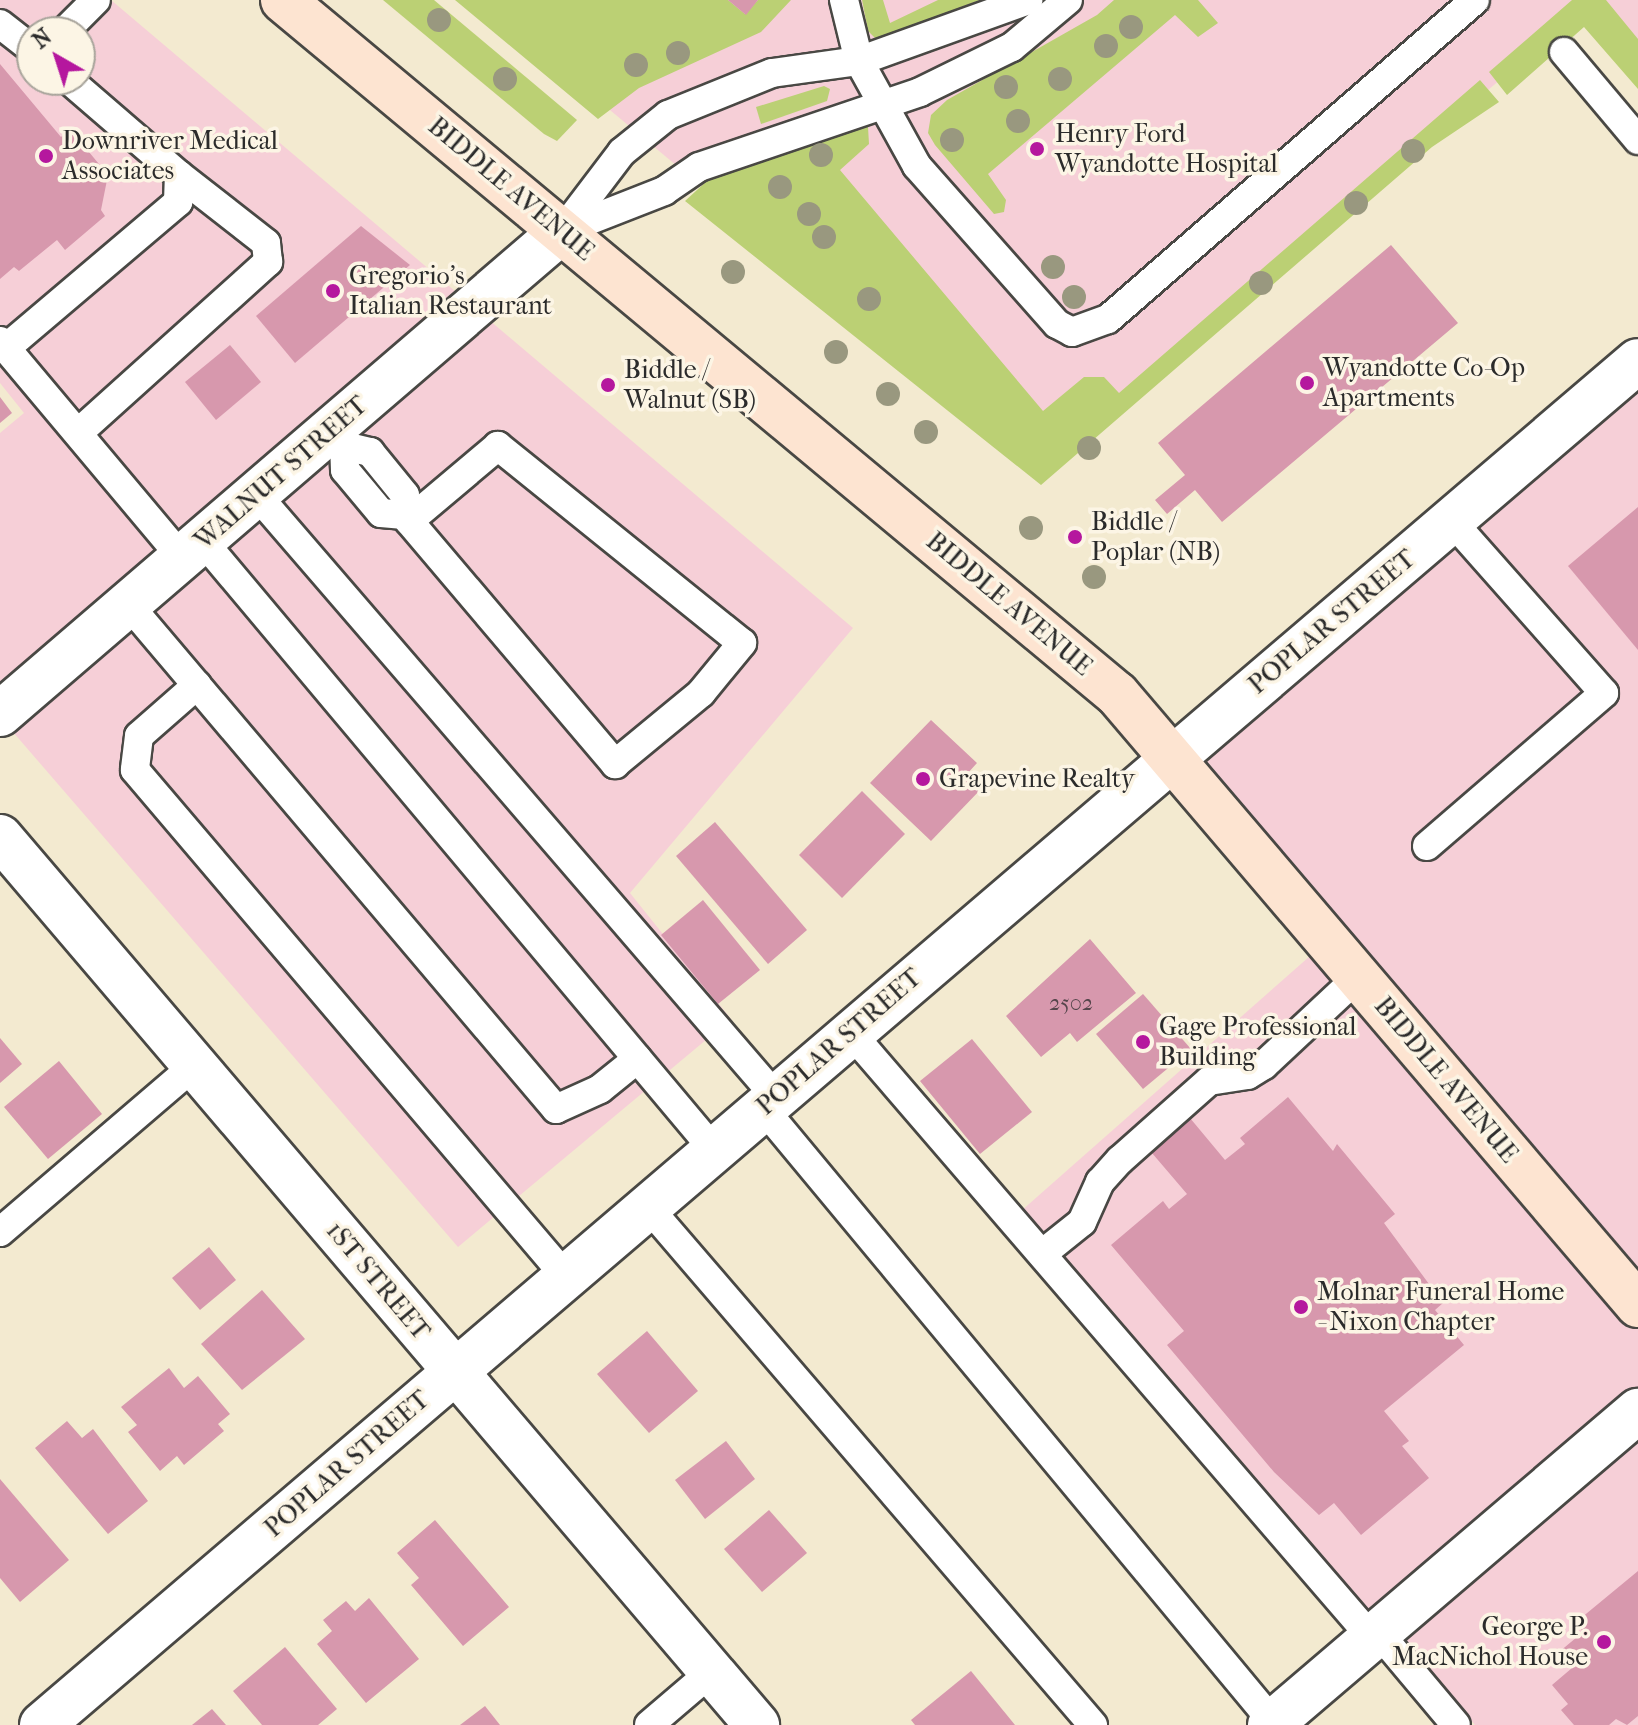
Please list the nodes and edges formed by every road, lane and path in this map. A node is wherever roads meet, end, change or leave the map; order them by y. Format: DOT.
graph roads {
  1 [pos="96,0"];
  2 [pos="283,0"];
  3 [pos="844,0"];
  4 [pos="1028,0"];
  5 [pos="1068,0"];
  6 [pos="1475,0"];
  7 [pos="80,16"];
  8 [pos="0,24"];
  9 [pos="16,36"];
  10 [pos="1564,52"];
  11 [pos="859,61"];
  12 [pos="88,96"];
  13 [pos="880,103"];
  14 [pos="1638,140"];
  15 [pos="179,175"];
  16 [pos="562,231"];
  17 [pos="3,345"];
  18 [pos="1638,361"];
  19 [pos="78,433"];
  20 [pos="337,438"];
  21 [pos="256,494"];
  22 [pos="406,518"];
  23 [pos="1451,520"];
  24 [pos="192,549"];
  25 [pos="128,604"];
  26 [pos="197,685"];
  27 [pos="0,714"];
  28 [pos="1171,758"];
  29 [pos="0,837"];
  30 [pos="1427,846"];
  31 [pos="1358,977"];
  32 [pos="851,1033"];
  33 [pos="637,1059"];
  34 [pos="195,1065"];
  35 [pos="769,1102"];
  36 [pos="714,1150"];
  37 [pos="648,1207"];
  38 [pos="0,1232"];
  39 [pos="1042,1254"];
  40 [pos="566,1277"];
  41 [pos="1638,1305"];
  42 [pos="456,1371"];
  43 [pos="1638,1411"];
  44 [pos="1375,1635"];
  45 [pos="711,1672"];
  46 [pos="1271,1724"];
  47 [pos="42,1725"];
  48 [pos="649,1725"];
  49 [pos="757,1725"];
  50 [pos="1093,1725"];
  51 [pos="1456,1725"];
  1 -- 7 [label="lane"];
  2 -- 16 [label="main road, BIDDLE AVENUE"];
  3 -- 11 [label="lane"];
  4 -- 11 [label="lane"];
  5 -- 13 [label="lane"];
  6 -- 13 [label="lane"];
  8 -- 9 [label="lane"];
  10 -- 14 [label="lane"];
  11 -- 13 [label="lane"];
  11 -- 16 [label="lane"];
  12 -- 15 [label="lane"];
  13 -- 16 [label="lane"];
  15 -- 17 [label="lane"];
  15 -- 19 [label="lane"];
  16 -- 20 [label="street, WALNUT STREET"];
  16 -- 28 [label="main road, BIDDLE AVENUE"];
  17 -- 19 [label="lane"];
  18 -- 23 [label="street, POPLAR STREET"];
  19 -- 24 [label="lane"];
  20 -- 21 [label="street, WALNUT STREET"];
  20 -- 22 [label="lane"];
  21 -- 24 [label="street, WALNUT STREET"];
  21 -- 35 [label="lane"];
  22 -- 22 [label="lane"];
  23 -- 28 [label="street, POPLAR STREET"];
  23 -- 30 [label="lane"];
  24 -- 25 [label="street, WALNUT STREET"];
  24 -- 33 [label="lane"];
  25 -- 26 [label="lane"];
  25 -- 27 [label="street, WALNUT STREET"];
  26 -- 33 [label="lane"];
  26 -- 40 [label="lane"];
  28 -- 31 [label="main road, BIDDLE AVENUE"];
  28 -- 32 [label="street, POPLAR STREET"];
  29 -- 34 [label="street, 1ST STREET"];
  31 -- 39 [label="lane"];
  31 -- 41 [label="main road, BIDDLE AVENUE"];
  32 -- 35 [label="street, POPLAR STREET"];
  32 -- 39 [label="lane"];
  33 -- 36 [label="lane"];
  34 -- 38 [label="lane"];
  34 -- 42 [label="street, 1ST STREET"];
  35 -- 36 [label="street, POPLAR STREET"];
  35 -- 46 [label="lane"];
  36 -- 37 [label="street, POPLAR STREET"];
  37 -- 40 [label="street, POPLAR STREET"];
  37 -- 50 [label="lane"];
  39 -- 44 [label="lane"];
  40 -- 42 [label="street, POPLAR STREET"];
  42 -- 45 [label="street, 1ST STREET"];
  42 -- 47 [label="street, POPLAR STREET"];
  43 -- 44 [label="street"];
  44 -- 46 [label="street"];
  44 -- 51 [label="lane"];
  45 -- 48 [label="lane"];
  45 -- 49 [label="street, 1ST STREET"];
}
